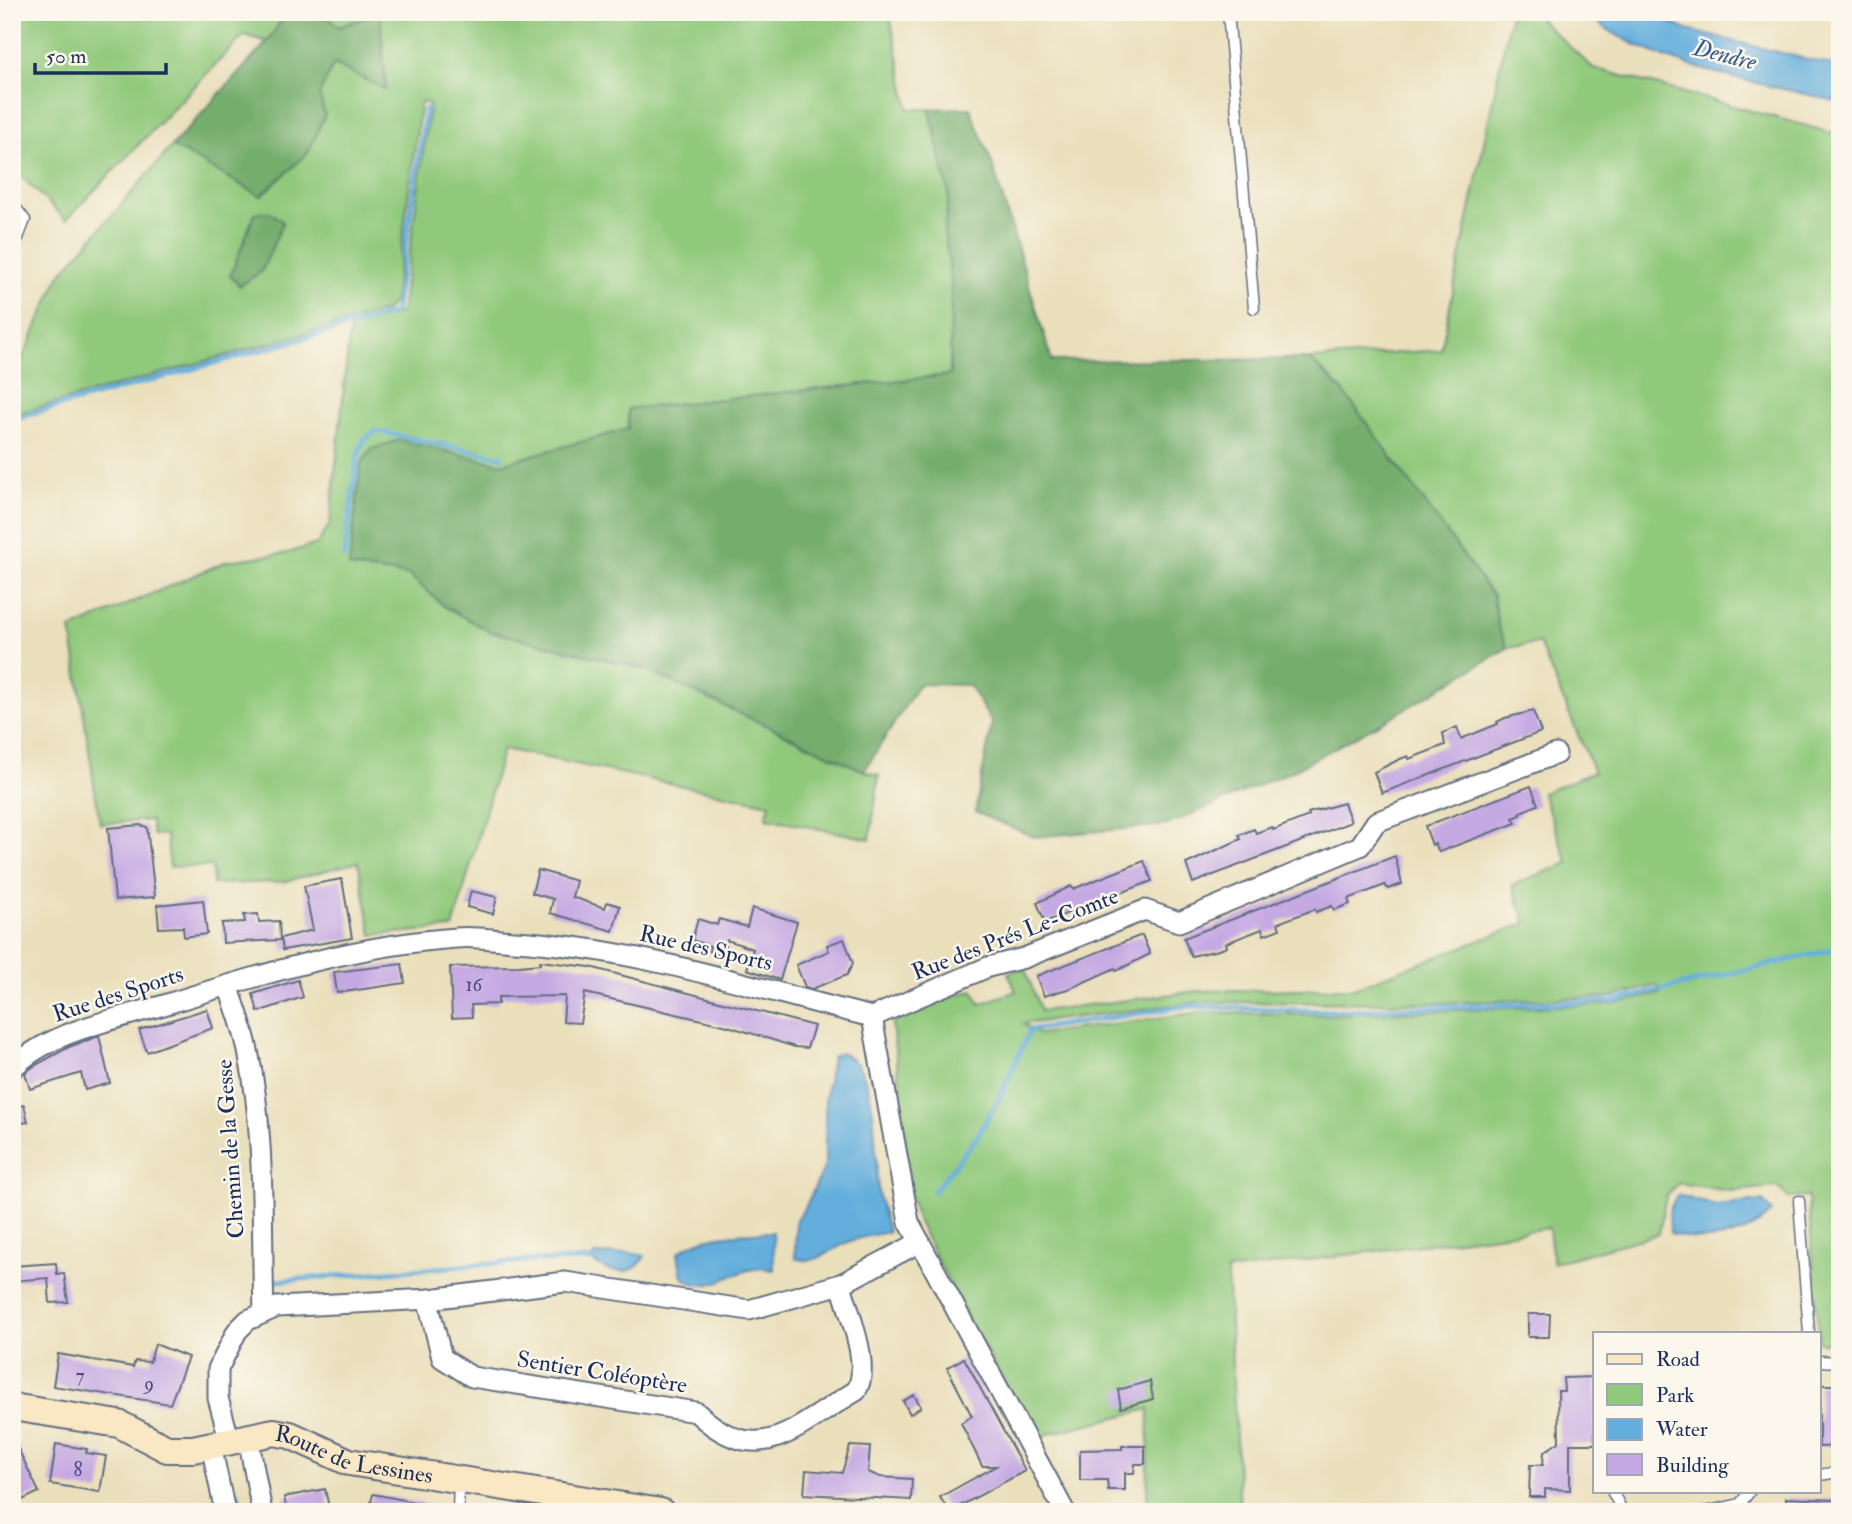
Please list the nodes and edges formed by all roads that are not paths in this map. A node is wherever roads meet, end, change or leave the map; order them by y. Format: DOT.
graph roads {
  1 [pos="1228,12"];
  2 [pos="12,202"];
  3 [pos="12,245"];
  4 [pos="12,284"];
  5 [pos="1254,308"];
  6 [pos="1556,754"];
  7 [pos="228,985"];
  8 [pos="872,1017"];
  9 [pos="12,1069"];
  10 [pos="1799,1200"];
  11 [pos="920,1241"];
  12 [pos="841,1284"];
  13 [pos="430,1299"];
  14 [pos="264,1312"];
  15 [pos="1809,1332"];
  16 [pos="1820,1361"];
  17 [pos="1840,1362"];
  18 [pos="12,1407"];
  19 [pos="230,1442"];
  20 [pos="1840,1472"];
  21 [pos="1820,1475"];
  22 [pos="459,1480"];
  23 [pos="1613,1492"];
  24 [pos="1749,1492"];
  25 [pos="631,1510"];
  26 [pos="225,1512"];
  27 [pos="262,1512"];
  28 [pos="458,1512"];
  29 [pos="662,1512"];
  30 [pos="1065,1512"];
  31 [pos="1623,1512"];
  32 [pos="1705,1512"];
  1 -- 5 [label="lane"];
  2 -- 3 [label="lane"];
  3 -- 4 [label="lane"];
  6 -- 8 [label="street, Rue des Prés Le-Comte"];
  7 -- 8 [label="street, Rue des Sports"];
  7 -- 9 [label="street, Rue des Sports"];
  7 -- 14 [label="street, Chemin de la Gesse"];
  8 -- 11 [label="street"];
  10 -- 15 [label="lane"];
  11 -- 12 [label="street"];
  11 -- 30 [label="street"];
  12 -- 13 [label="street"];
  12 -- 13 [label="street, Sentier Coléoptère"];
  13 -- 14 [label="street"];
  14 -- 19 [label="street"];
  16 -- 17 [label="lane"];
  18 -- 19 [label="main road, Route de Lessines"];
  19 -- 22 [label="main road, Route de Lessines"];
  19 -- 26 [label="street"];
  19 -- 27 [label="street"];
  20 -- 21 [label="lane"];
  22 -- 25 [label="main road, Route de Lessines"];
  22 -- 28 [label="lane"];
  23 -- 31 [label="lane"];
  24 -- 32 [label="lane"];
  25 -- 29 [label="main road, Route de Lessines"];
}
